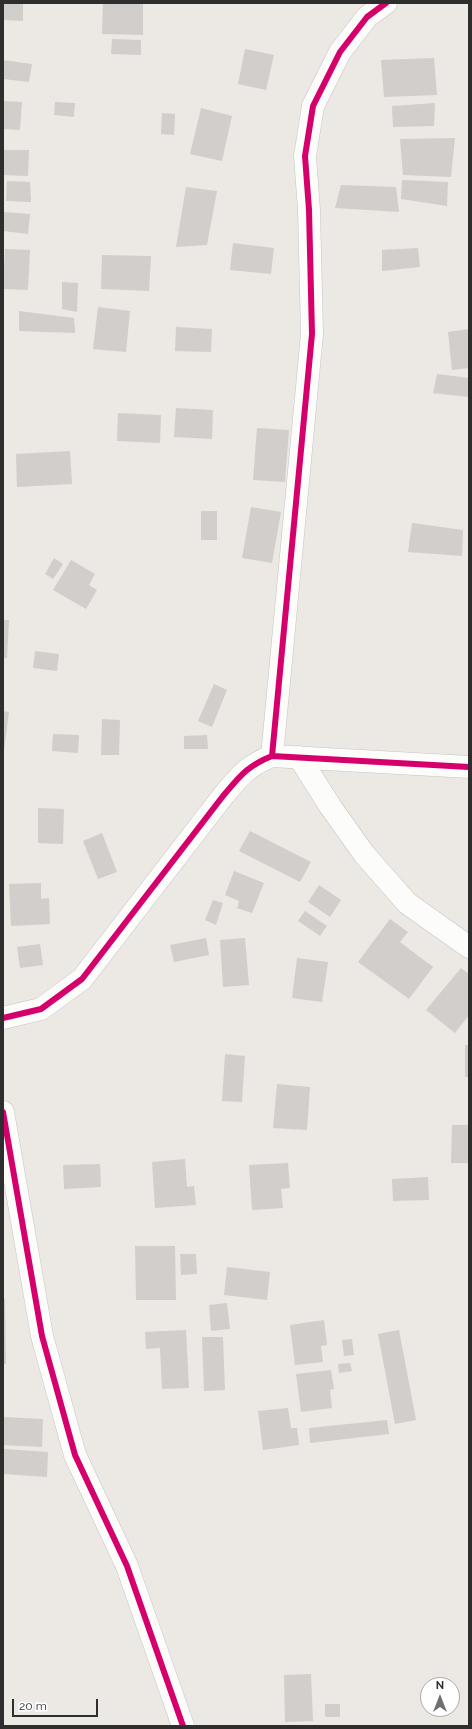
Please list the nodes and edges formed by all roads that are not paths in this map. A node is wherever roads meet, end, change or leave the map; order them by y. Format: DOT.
graph roads {
  1 [pos="386,3"];
  2 [pos="272,756"];
  3 [pos="299,757"];
  4 [pos="469,767"];
  5 [pos="469,946"];
  6 [pos="3,1018"];
  7 [pos="3,1112"];
  8 [pos="183,1726"];
  1 -- 2 [label="street"];
  2 -- 3 [label="street"];
  2 -- 6 [label="street"];
  3 -- 4 [label="street"];
  3 -- 5 [label="street"];
  7 -- 8 [label="street"];
}
